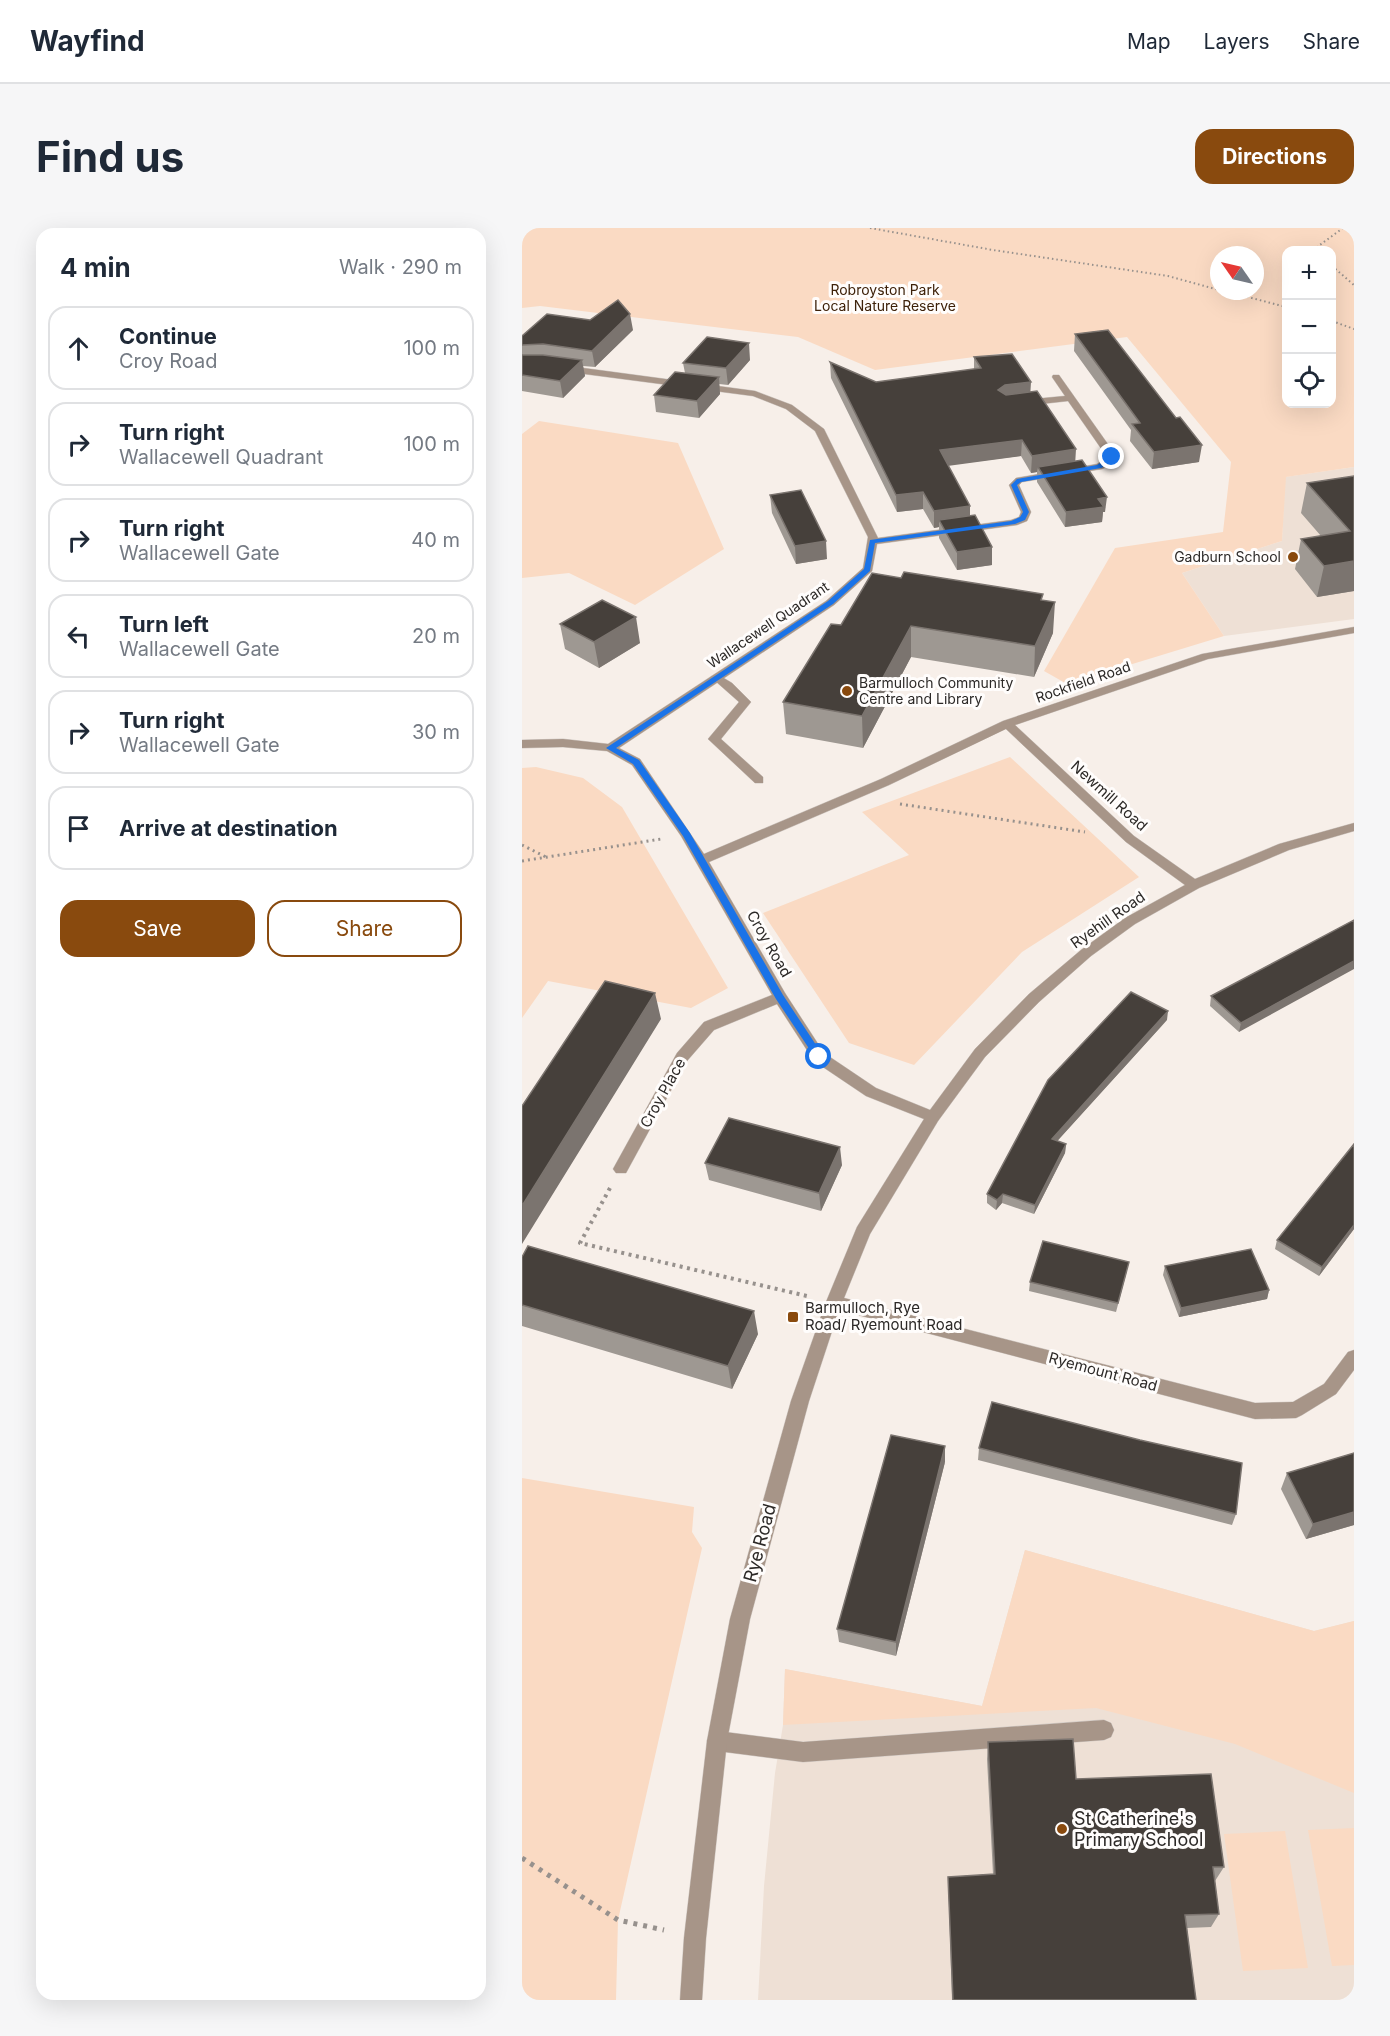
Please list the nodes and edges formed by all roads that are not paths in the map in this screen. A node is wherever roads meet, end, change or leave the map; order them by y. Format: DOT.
graph roads {
  1 [pos="522,366"];
  2 [pos="1056,377"];
  3 [pos="1071,398"];
  4 [pos="1016,404"];
  5 [pos="872,542"];
  6 [pos="1354,630"];
  7 [pos="717,677"];
  8 [pos="1007,724"];
  9 [pos="522,744"];
  10 [pos="610,748"];
  11 [pos="759,780"];
  12 [pos="1354,827"];
  13 [pos="702,860"];
  14 [pos="1194,885"];
  15 [pos="780,997"];
  16 [pos="933,1117"];
  17 [pos="621,1169"];
  18 [pos="834,1302"];
  19 [pos="1354,1356"];
  20 [pos="1104,1730"];
  21 [pos="717,1741"];
  22 [pos="691,2000"];
  1 -- 5 [label="street"];
  2 -- 3 [label="street"];
  3 -- 4 [label="street"];
  3 -- 5 [label="street"];
  5 -- 7 [label="street, Wallacewell Quadrant"];
  6 -- 8 [label="street, Rockfield Road"];
  7 -- 10 [label="street, Wallacewell Quadrant"];
  7 -- 11 [label="street"];
  8 -- 13 [label="street, Rockfield Road"];
  8 -- 14 [label="street, Newmill Road"];
  9 -- 10 [label="street"];
  10 -- 13 [label="street, Croy Road"];
  12 -- 14 [label="street, Ryehill Road"];
  13 -- 15 [label="street, Croy Road"];
  14 -- 16 [label="street, Ryehill Road"];
  15 -- 16 [label="street, Croy Road"];
  15 -- 17 [label="street, Croy Place"];
  16 -- 18 [label="street, Rye Road"];
  18 -- 19 [label="street, Ryemount Road"];
  18 -- 21 [label="street, Rye Road"];
  20 -- 21 [label="street"];
  21 -- 22 [label="street, Rye Road"];
}
